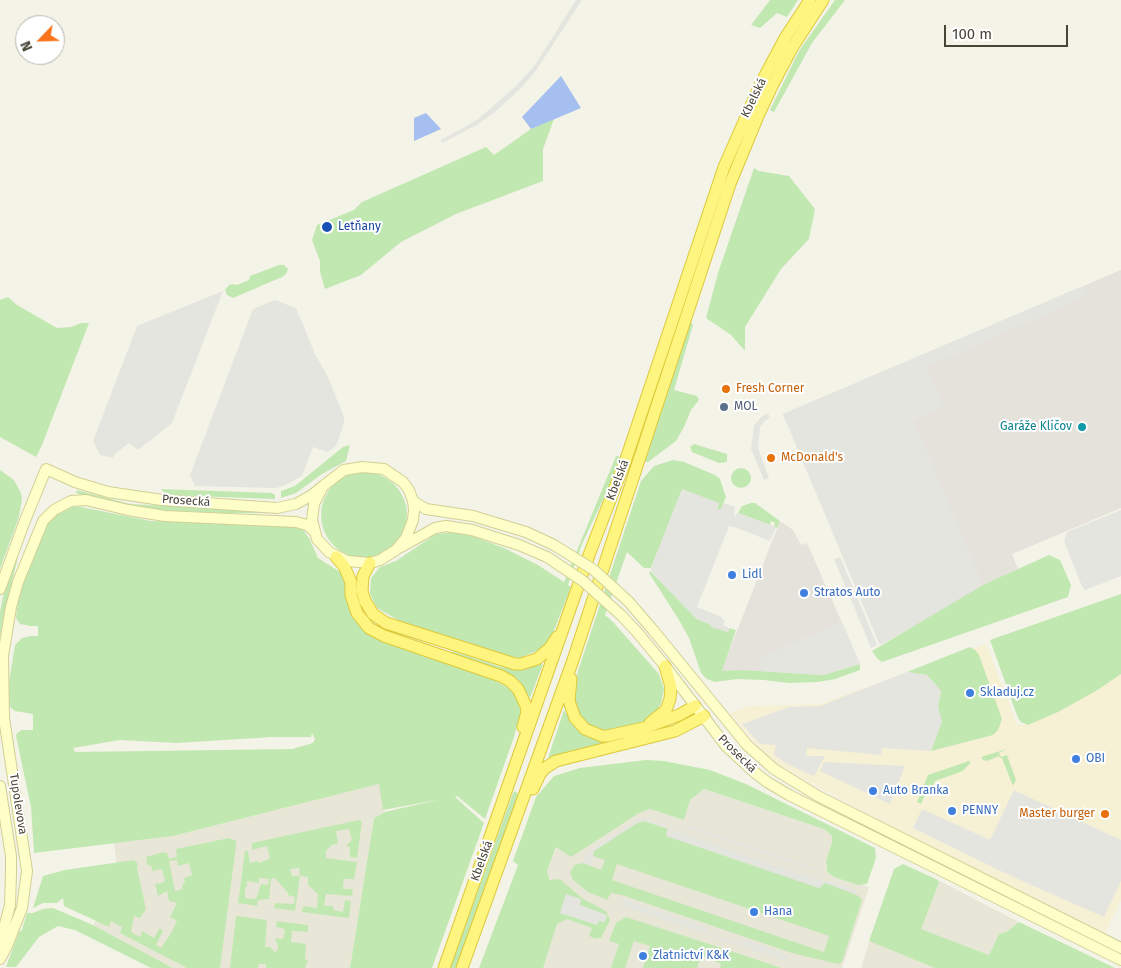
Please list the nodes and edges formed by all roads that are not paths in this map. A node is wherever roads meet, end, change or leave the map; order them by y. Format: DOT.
graph roads {
  1 [pos="810,0"];
  2 [pos="823,0"];
  3 [pos="323,486"];
  4 [pos="86,500"];
  5 [pos="413,501"];
  6 [pos="314,531"];
  7 [pos="396,550"];
  8 [pos="336,557"];
  9 [pos="370,563"];
  10 [pos="0,589"];
  11 [pos="569,616"];
  12 [pos="573,660"];
  13 [pos="665,666"];
  14 [pos="708,698"];
  15 [pos="696,706"];
  16 [pos="717,709"];
  17 [pos="704,716"];
  18 [pos="644,728"];
  19 [pos="0,786"];
  20 [pos="507,793"];
  21 [pos="495,875"];
  22 [pos="0,943"];
  23 [pos="1121,948"];
  24 [pos="0,959"];
  25 [pos="1121,960"];
  26 [pos="444,968"];
  27 [pos="462,968"];
  1 -- 11 [label="highway, Kbelská"];
  2 -- 12 [label="highway, Kbelská"];
  3 -- 5 [label="main road"];
  3 -- 6 [label="main road"];
  3 -- 10 [label="main road, Prosecká"];
  4 -- 6 [label="main road, Prosecká"];
  4 -- 24 [label="main road, Tupolevova"];
  5 -- 7 [label="main road"];
  5 -- 14 [label="main road, Prosecká, bridge"];
  6 -- 8 [label="main road"];
  7 -- 9 [label="main road"];
  7 -- 13 [label="main road, Prosecká, bridge"];
  8 -- 9 [label="main road"];
  8 -- 20 [label="highway"];
  9 -- 11 [label="highway"];
  11 -- 20 [label="highway, Kbelská"];
  12 -- 18 [label="highway"];
  12 -- 21 [label="highway, Kbelská"];
  13 -- 15 [label="main road, Prosecká"];
  13 -- 18 [label="highway"];
  14 -- 15 [label="main road"];
  14 -- 16 [label="main road, Prosecká"];
  15 -- 17 [label="main road, Prosecká"];
  15 -- 18 [label="highway"];
  16 -- 17 [label="main road"];
  16 -- 23 [label="main road, Prosecká"];
  17 -- 21 [label="highway"];
  17 -- 25 [label="main road, Prosecká"];
  19 -- 22 [label="main road, Tupolevova"];
  20 -- 26 [label="highway, Kbelská"];
  21 -- 27 [label="highway, Kbelská"];
}
